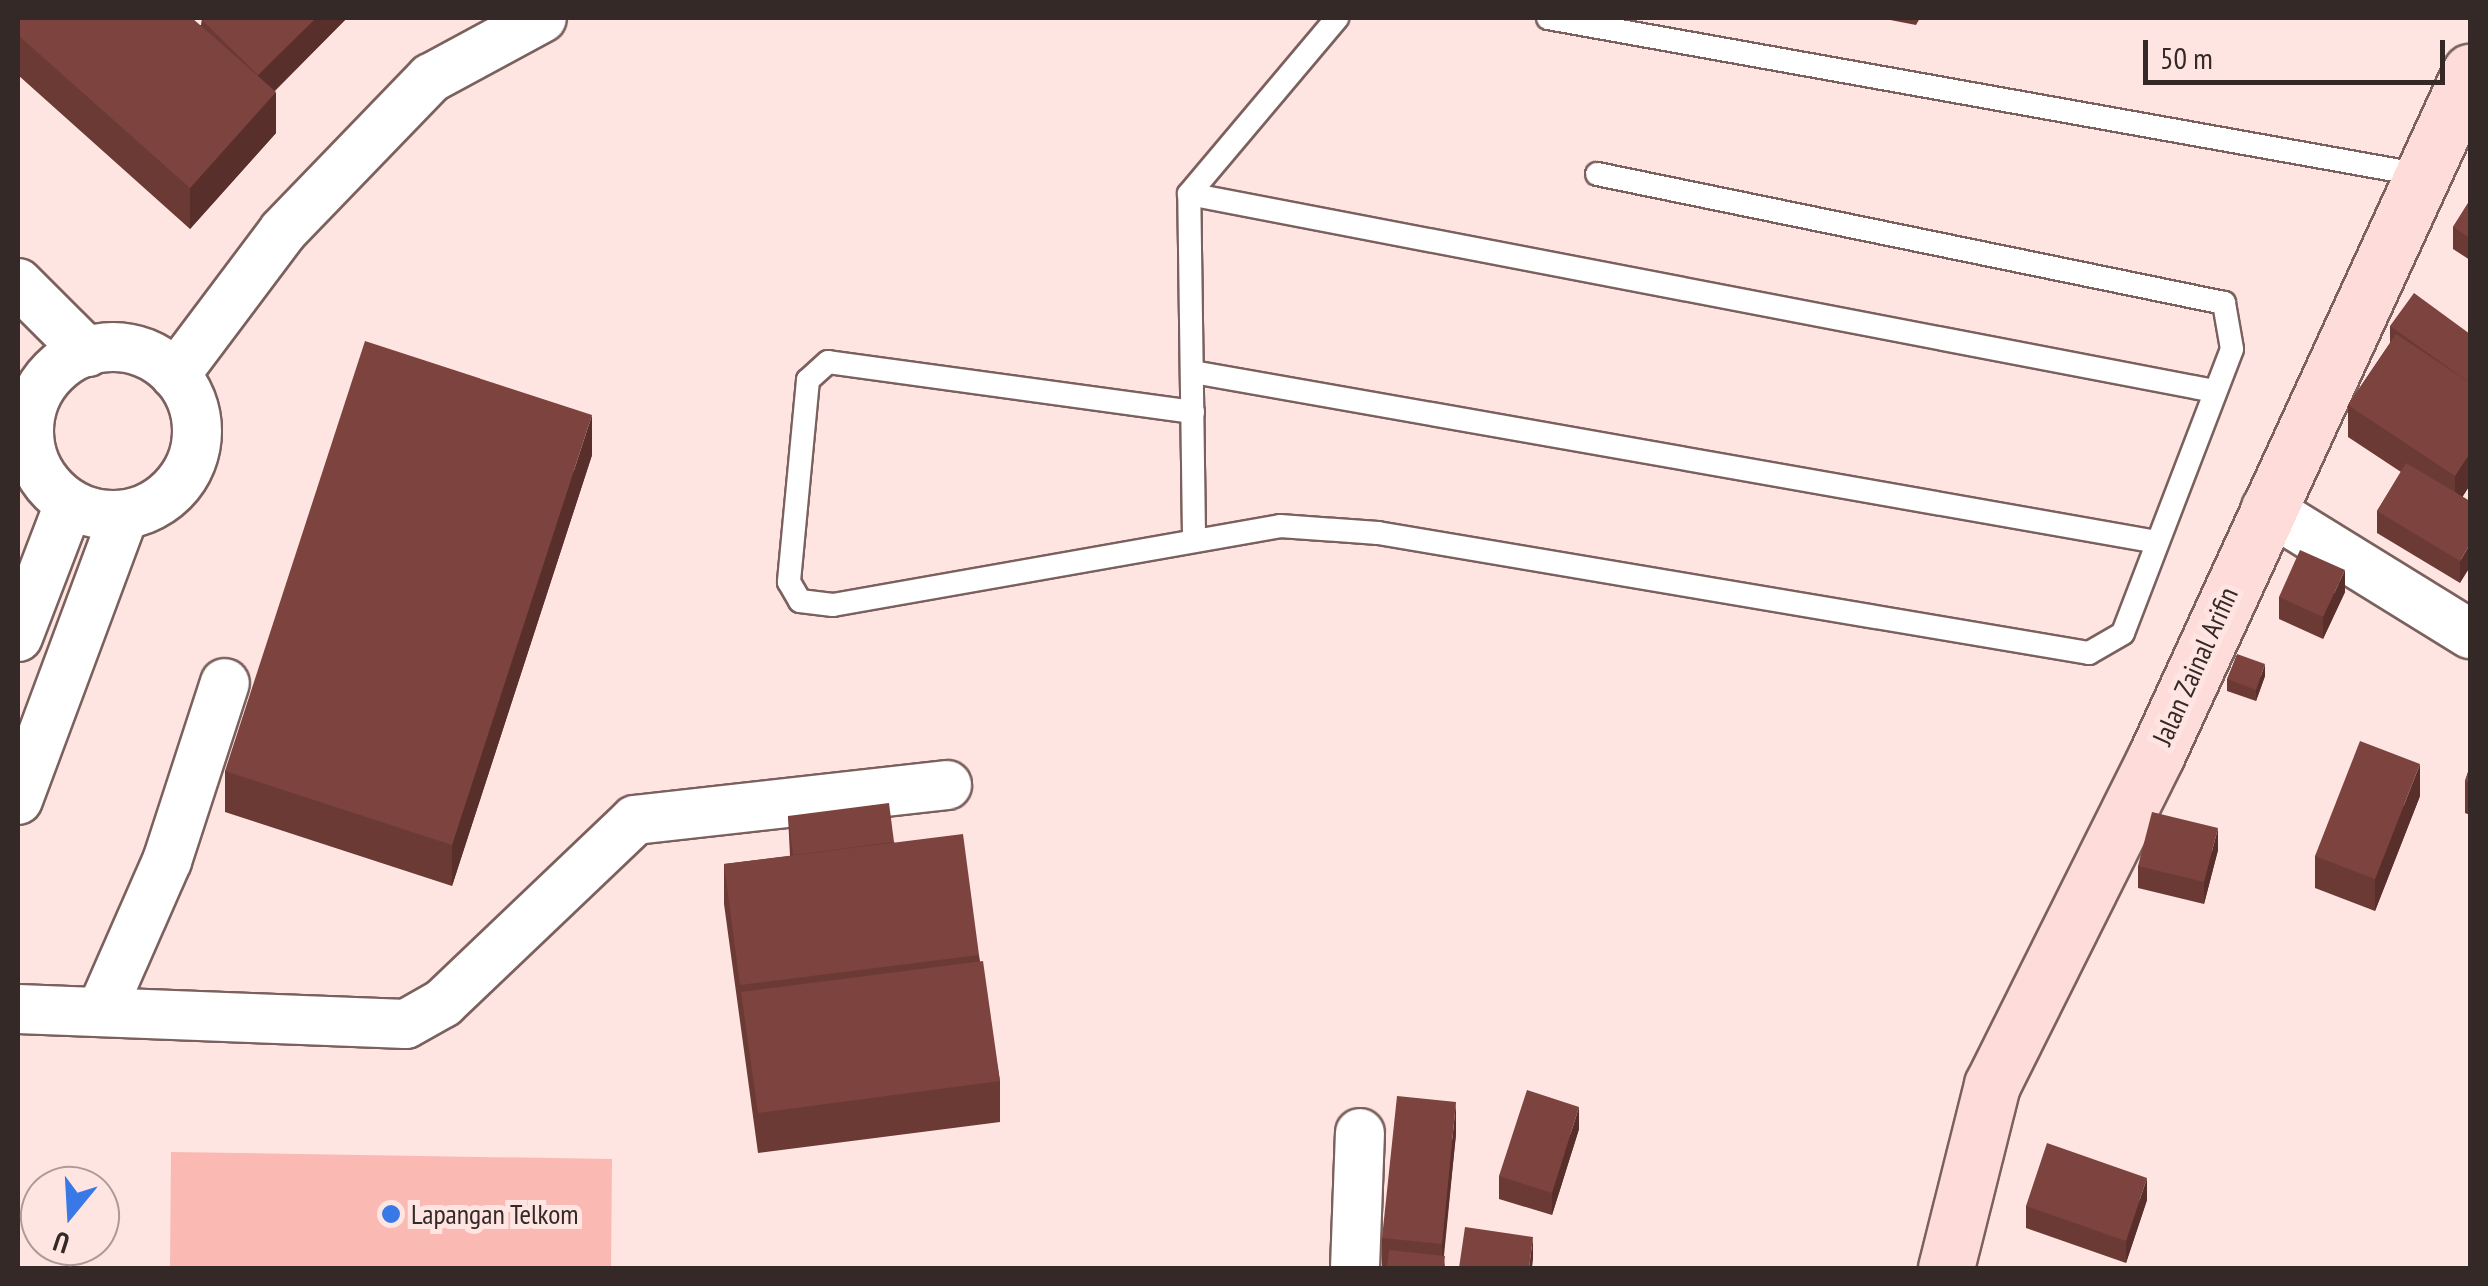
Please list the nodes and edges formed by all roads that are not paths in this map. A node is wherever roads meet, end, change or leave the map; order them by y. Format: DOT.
graph roads {
  1 [pos="542,18"];
  2 [pos="1337,18"];
  3 [pos="1548,18"];
  4 [pos="478,30"];
  5 [pos="2470,72"];
  6 [pos="1597,174"];
  7 [pos="2422,175"];
  8 [pos="1189,194"];
  9 [pos="18,284"];
  10 [pos="86,352"];
  11 [pos="1193,372"];
  12 [pos="175,374"];
  13 [pos="29,378"];
  14 [pos="2214,392"];
  15 [pos="1193,412"];
  16 [pos="69,504"];
  17 [pos="2266,508"];
  18 [pos="124,515"];
  19 [pos="1194,534"];
  20 [pos="2157,542"];
  21 [pos="2470,634"];
  22 [pos="18,637"];
  23 [pos="225,683"];
  24 [pos="947,785"];
  25 [pos="18,800"];
  26 [pos="18,1009"];
  27 [pos="102,1009"];
  28 [pos="1360,1133"];
  29 [pos="1355,1268"];
  30 [pos="1946,1268"];
  1 -- 4 [label="street"];
  2 -- 8 [label="lane"];
  3 -- 7 [label="lane"];
  4 -- 12 [label="street"];
  5 -- 7 [label="main road, Jalan Zainal Arifin"];
  6 -- 14 [label="lane"];
  7 -- 17 [label="main road, Jalan Zainal Arifin"];
  8 -- 11 [label="lane"];
  8 -- 14 [label="lane"];
  9 -- 10 [label="street"];
  10 -- 12 [label="street"];
  10 -- 13 [label="street"];
  11 -- 15 [label="lane"];
  11 -- 20 [label="lane"];
  12 -- 18 [label="street"];
  13 -- 16 [label="street"];
  14 -- 20 [label="lane"];
  15 -- 19 [label="lane"];
  15 -- 19 [label="lane"];
  16 -- 18 [label="street"];
  16 -- 22 [label="street"];
  17 -- 21 [label="street"];
  17 -- 30 [label="main road, Jalan Zainal Arifin"];
  18 -- 25 [label="street"];
  19 -- 20 [label="lane"];
  23 -- 27 [label="street"];
  24 -- 27 [label="street"];
  26 -- 27 [label="street"];
  28 -- 29 [label="street"];
}
